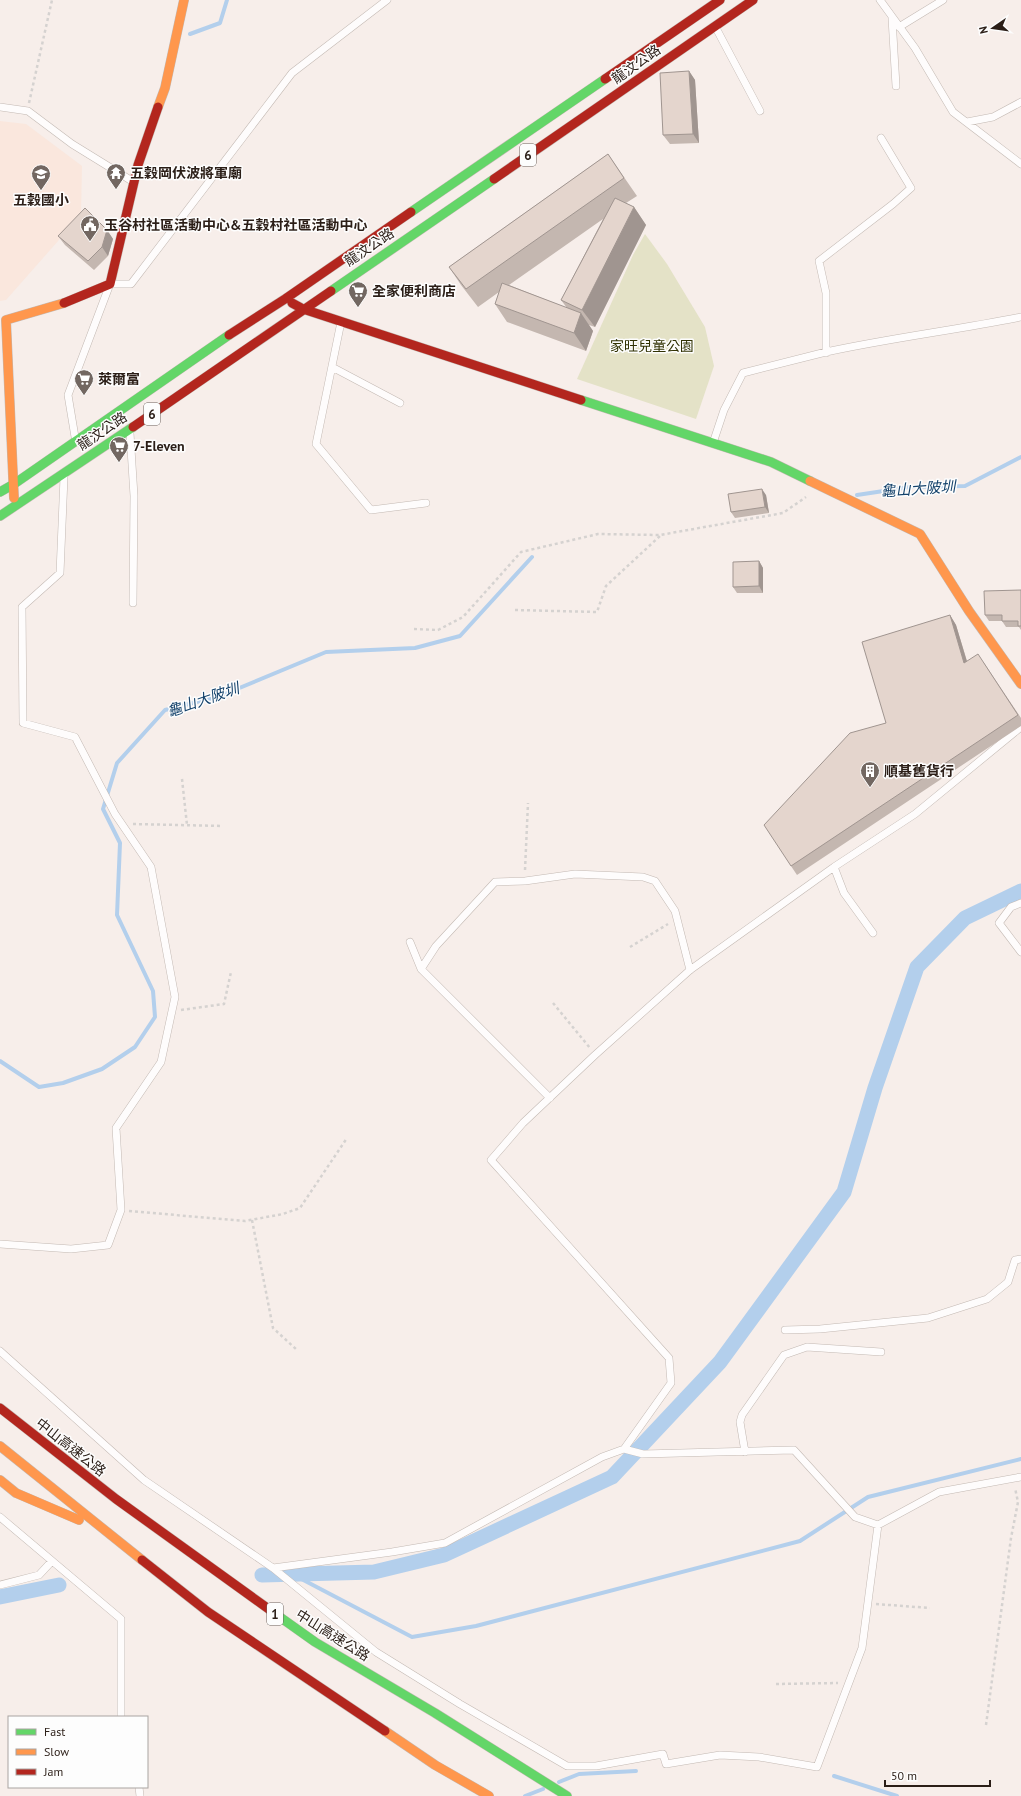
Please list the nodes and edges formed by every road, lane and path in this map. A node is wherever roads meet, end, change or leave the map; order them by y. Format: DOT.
graph roads {
  1 [pos="52,0"];
  2 [pos="184,0"];
  3 [pos="387,0"];
  4 [pos="720,0"];
  5 [pos="753,0"];
  6 [pos="880,0"];
  7 [pos="942,0"];
  8 [pos="892,17"];
  9 [pos="716,26"];
  10 [pos="899,27"];
  11 [pos="627,65"];
  12 [pos="636,82"];
  13 [pos="896,86"];
  14 [pos="1021,102"];
  15 [pos="0,107"];
  16 [pos="28,111"];
  17 [pos="760,111"];
  18 [pos="967,122"];
  19 [pos="881,138"];
  20 [pos="1021,164"];
  21 [pos="134,183"];
  22 [pos="110,284"];
  23 [pos="285,299"];
  24 [pos="303,309"];
  25 [pos="1021,316"];
  26 [pos="3,320"];
  27 [pos="341,322"];
  28 [pos="826,352"];
  29 [pos="332,367"];
  30 [pos="400,403"];
  31 [pos="124,420"];
  32 [pos="713,443"];
  33 [pos="81,450"];
  34 [pos="64,473"];
  35 [pos="14,484"];
  36 [pos="821,486"];
  37 [pos="0,492"];
  38 [pos="426,503"];
  39 [pos="14,508"];
  40 [pos="0,516"];
  41 [pos="660,535"];
  42 [pos="133,603"];
  43 [pos="515,610"];
  44 [pos="414,629"];
  45 [pos="1021,684"];
  46 [pos="1021,727"];
  47 [pos="182,779"];
  48 [pos="528,803"];
  49 [pos="122,824"];
  50 [pos="186,825"];
  51 [pos="223,826"];
  52 [pos="834,867"];
  53 [pos="525,881"];
  54 [pos="1021,903"];
  55 [pos="677,919"];
  56 [pos="873,933"];
  57 [pos="410,942"];
  58 [pos="630,947"];
  59 [pos="1021,952"];
  60 [pos="421,969"];
  61 [pos="690,970"];
  62 [pos="231,972"];
  63 [pos="553,1003"];
  64 [pos="172,1012"];
  65 [pos="595,1055"];
  66 [pos="550,1098"];
  67 [pos="347,1138"];
  68 [pos="121,1210"];
  69 [pos="252,1220"];
  70 [pos="0,1244"];
  71 [pos="1021,1259"];
  72 [pos="785,1330"];
  73 [pos="297,1350"];
  74 [pos="0,1351"];
  75 [pos="881,1352"];
  76 [pos="0,1403"];
  77 [pos="0,1408"];
  78 [pos="13,1418"];
  79 [pos="0,1446"];
  80 [pos="624,1449"];
  81 [pos="745,1452"];
  82 [pos="1017,1478"];
  83 [pos="0,1480"];
  84 [pos="0,1517"];
  85 [pos="878,1525"];
  86 [pos="103,1530"];
  87 [pos="52,1561"];
  88 [pos="273,1568"];
  89 [pos="0,1585"];
  90 [pos="868,1603"];
  91 [pos="930,1608"];
  92 [pos="849,1683"];
  93 [pos="776,1684"];
  94 [pos="121,1716"];
  95 [pos="986,1725"];
  96 [pos="489,1796"];
  97 [pos="567,1796"];
  1 -- 16 [label="path"];
  2 -- 21 [label="main road"];
  3 -- 22 [label="lane"];
  4 -- 11 [label="main road, 龍汶公路 / 6"];
  5 -- 9 [label="main road, 龍汶公路 / 6"];
  6 -- 8 [label="lane"];
  7 -- 10 [label="lane"];
  8 -- 10 [label="lane"];
  8 -- 13 [label="lane"];
  9 -- 12 [label="main road, 龍汶公路 / 6"];
  9 -- 17 [label="lane"];
  10 -- 18 [label="lane"];
  11 -- 12 [label="main road"];
  11 -- 23 [label="main road, 龍汶公路 / 6"];
  12 -- 24 [label="main road, 龍汶公路 / 6"];
  14 -- 18 [label="lane"];
  15 -- 16 [label="lane"];
  16 -- 21 [label="lane"];
  18 -- 20 [label="lane"];
  19 -- 28 [label="lane"];
  21 -- 22 [label="main road"];
  22 -- 26 [label="main road"];
  22 -- 33 [label="lane"];
  23 -- 24 [label="main road"];
  23 -- 31 [label="main road, 龍汶公路 / 6"];
  24 -- 27 [label="main road"];
  24 -- 31 [label="main road, 龍汶公路 / 6"];
  25 -- 28 [label="lane"];
  26 -- 35 [label="main road"];
  27 -- 29 [label="lane"];
  27 -- 32 [label="main road"];
  28 -- 32 [label="lane"];
  29 -- 30 [label="lane"];
  29 -- 38 [label="lane"];
  31 -- 33 [label="main road, 龍汶公路 / 6"];
  31 -- 33 [label="main road, 龍汶公路 / 6"];
  31 -- 42 [label="lane"];
  32 -- 36 [label="main road"];
  33 -- 34 [label="main road, 龍汶公路 / 6"];
  33 -- 35 [label="main road, 龍汶公路 / 6"];
  34 -- 39 [label="main road, 龍汶公路 / 6"];
  34 -- 49 [label="lane"];
  35 -- 37 [label="main road, 龍汶公路 / 6"];
  35 -- 39 [label="main road"];
  36 -- 41 [label="path"];
  36 -- 45 [label="main road"];
  39 -- 40 [label="main road, 龍汶公路 / 6"];
  41 -- 43 [label="path"];
  41 -- 44 [label="path"];
  46 -- 52 [label="lane"];
  47 -- 50 [label="path"];
  48 -- 53 [label="path"];
  49 -- 50 [label="path"];
  49 -- 64 [label="lane"];
  50 -- 51 [label="path"];
  52 -- 56 [label="lane"];
  52 -- 61 [label="lane"];
  53 -- 55 [label="lane"];
  53 -- 60 [label="lane"];
  54 -- 59 [label="lane"];
  55 -- 58 [label="path"];
  55 -- 61 [label="lane"];
  57 -- 60 [label="lane"];
  60 -- 66 [label="lane"];
  61 -- 65 [label="lane"];
  62 -- 64 [label="path"];
  63 -- 65 [label="path"];
  64 -- 68 [label="lane"];
  65 -- 66 [label="lane"];
  66 -- 80 [label="lane"];
  67 -- 69 [label="path"];
  68 -- 69 [label="path"];
  68 -- 70 [label="lane"];
  69 -- 73 [label="path"];
  71 -- 72 [label="lane"];
  74 -- 88 [label="lane"];
  75 -- 81 [label="lane"];
  76 -- 78 [label="main road"];
  77 -- 78 [label="main road, 中山高速公路 / 1"];
  78 -- 97 [label="main road, 中山高速公路 / 1"];
  79 -- 86 [label="main road"];
  80 -- 81 [label="lane"];
  80 -- 88 [label="lane"];
  81 -- 85 [label="lane"];
  82 -- 85 [label="lane"];
  82 -- 95 [label="path"];
  83 -- 86 [label="main road"];
  84 -- 87 [label="lane"];
  85 -- 90 [label="lane"];
  86 -- 96 [label="main road"];
  87 -- 89 [label="lane"];
  87 -- 94 [label="lane"];
  88 -- 92 [label="lane"];
  90 -- 91 [label="path"];
  90 -- 92 [label="lane"];
  92 -- 93 [label="path"];
}
